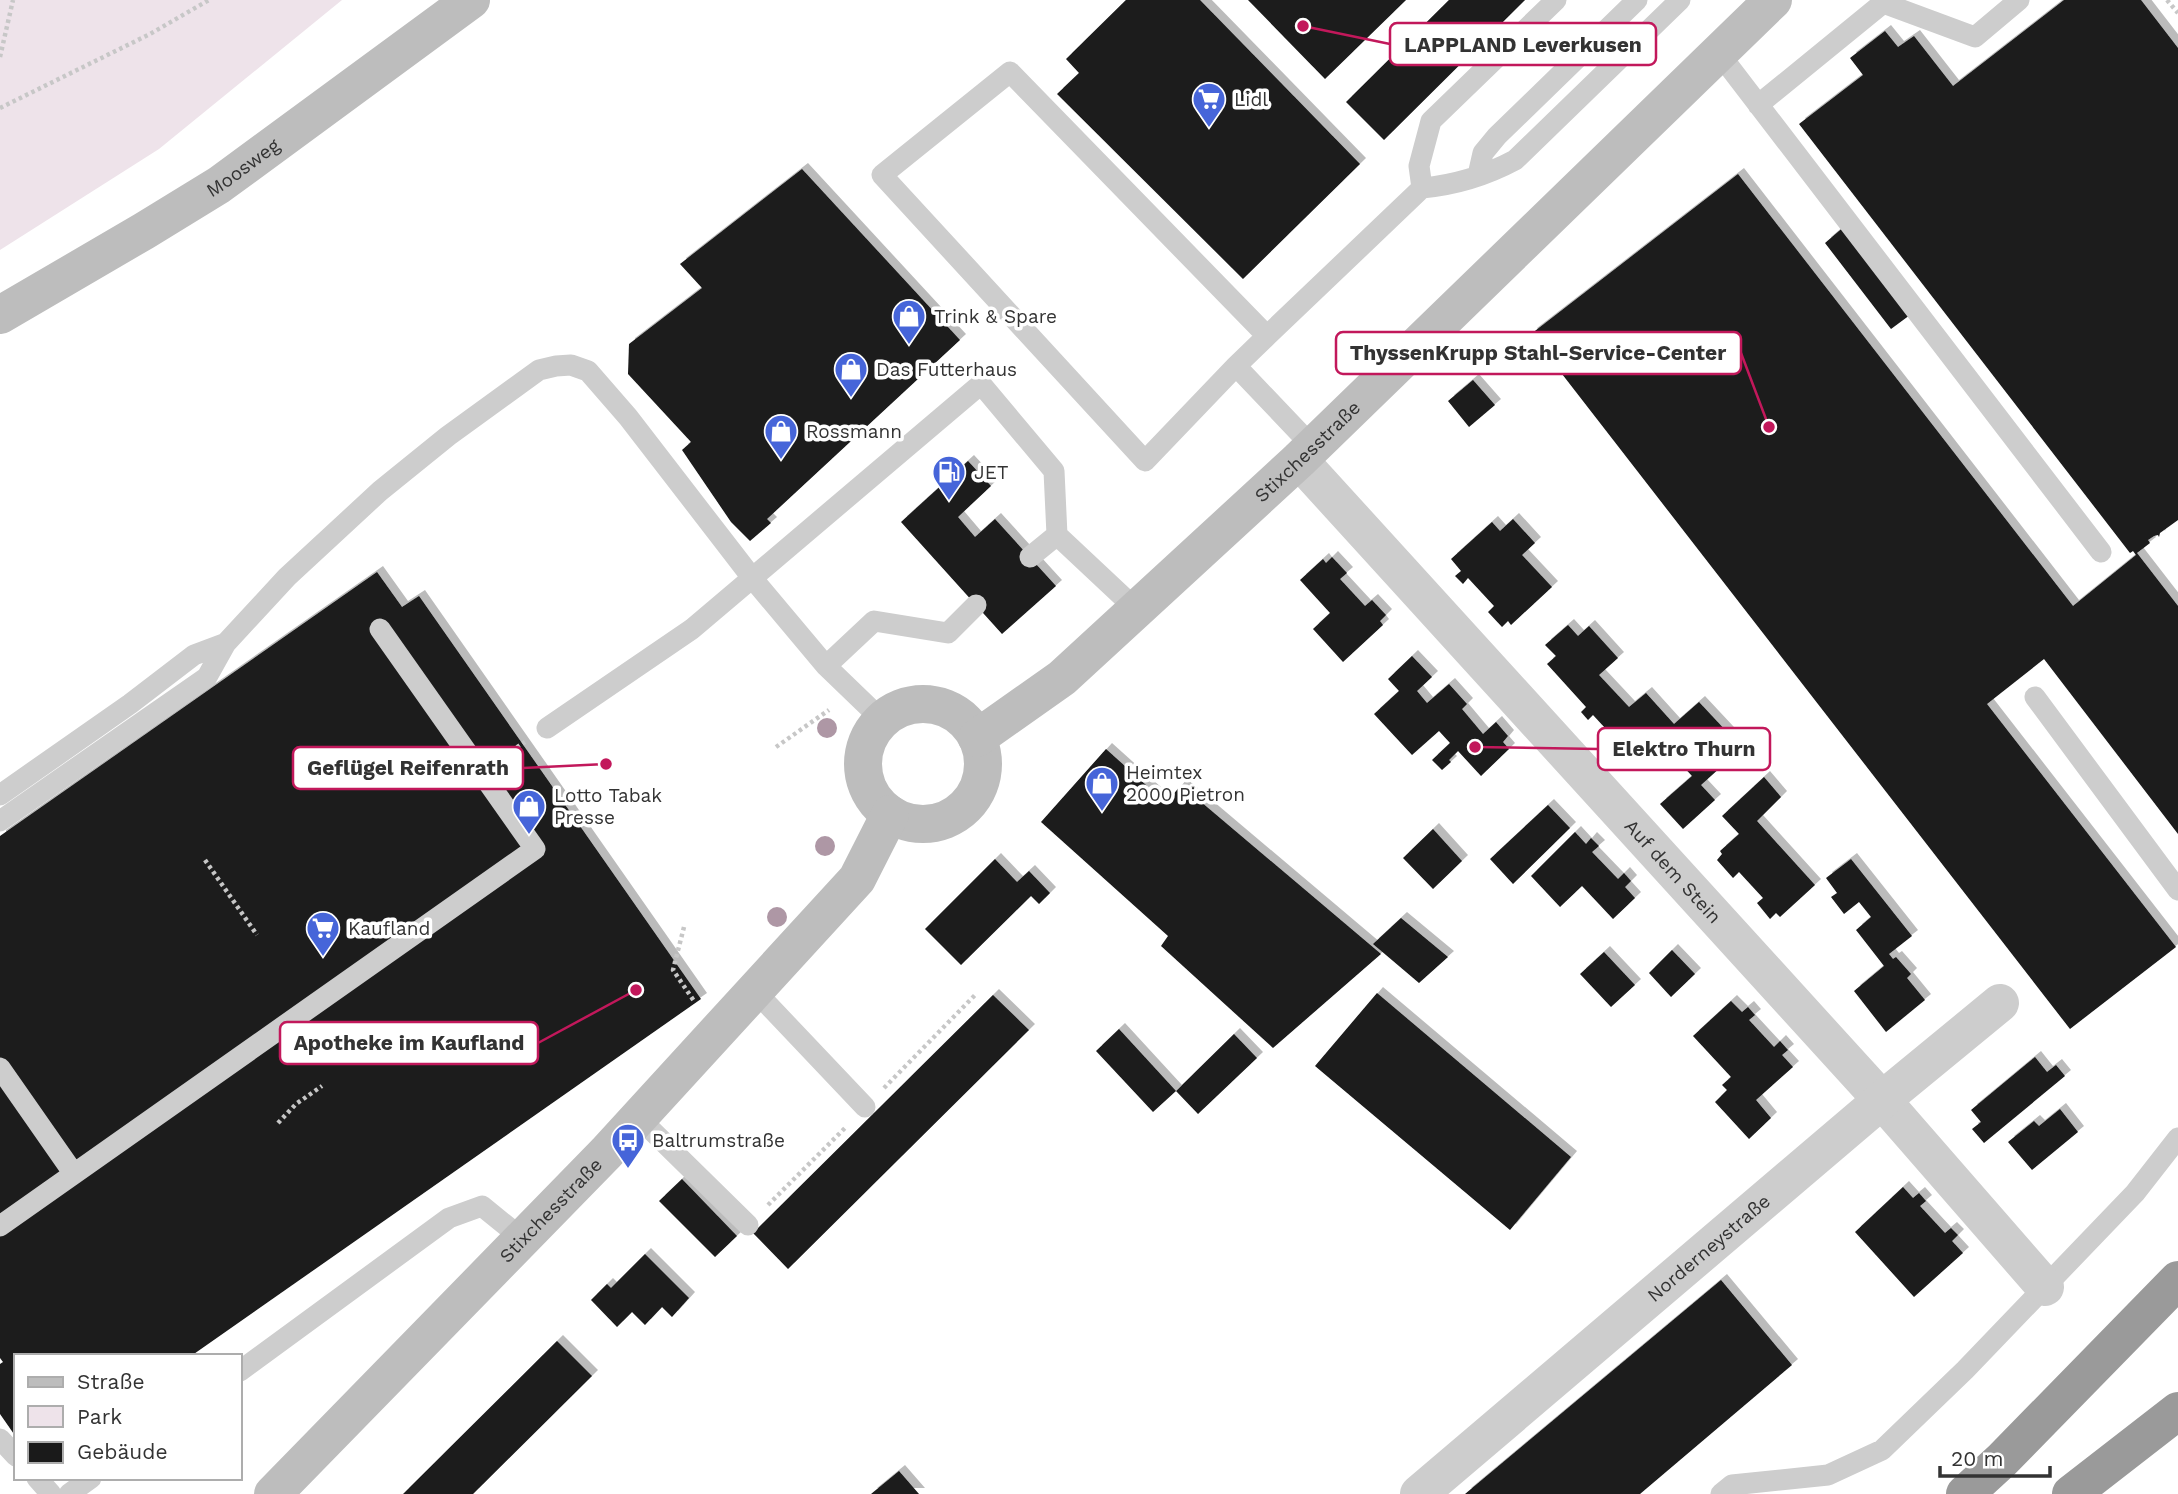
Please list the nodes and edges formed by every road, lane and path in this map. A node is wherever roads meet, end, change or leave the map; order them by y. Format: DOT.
graph roads {
  1 [pos="13,0"];
  2 [pos="209,0"];
  3 [pos="471,0"];
  4 [pos="1556,0"];
  5 [pos="1637,0"];
  6 [pos="1680,0"];
  7 [pos="1773,0"];
  8 [pos="2019,0"];
  9 [pos="2167,0"];
  10 [pos="1897,3"];
  11 [pos="2178,13"];
  12 [pos="1718,52"];
  13 [pos="0,57"];
  14 [pos="1759,105"];
  15 [pos="0,108"];
  16 [pos="1478,175"];
  17 [pos="1422,188"];
  18 [pos="0,315"];
  19 [pos="1267,336"];
  20 [pos="1236,366"];
  21 [pos="1306,453"];
  22 [pos="1057,535"];
  23 [pos="2101,552"];
  24 [pos="1030,557"];
  25 [pos="753,579"];
  26 [pos="976,605"];
  27 [pos="1137,610"];
  28 [pos="380,629"];
  29 [pos="226,643"];
  30 [pos="826,666"];
  31 [pos="849,689"];
  32 [pos="2035,697"];
  33 [pos="882,720"];
  34 [pos="547,728"];
  35 [pos="977,738"];
  36 [pos="776,747"];
  37 [pos="0,795"];
  38 [pos="890,814"];
  39 [pos="0,821"];
  40 [pos="205,860"];
  41 [pos="2178,890"];
  42 [pos="684,927"];
  43 [pos="257,935"];
  44 [pos="685,988"];
  45 [pos="755,991"];
  46 [pos="2000,1003"];
  47 [pos="0,1068"];
  48 [pos="323,1086"];
  49 [pos="1882,1100"];
  50 [pos="865,1107"];
  51 [pos="639,1118"];
  52 [pos="278,1123"];
  53 [pos="2178,1138"];
  54 [pos="74,1174"];
  55 [pos="748,1225"];
  56 [pos="0,1226"];
  57 [pos="524,1240"];
  58 [pos="2178,1280"];
  59 [pos="2045,1287"];
  60 [pos="242,1370"];
  61 [pos="2178,1411"];
  62 [pos="0,1438"];
  63 [pos="14,1454"];
  64 [pos="39,1480"];
  65 [pos="88,1480"];
  66 [pos="51,1494"];
  67 [pos="69,1494"];
  68 [pos="272,1494"];
  69 [pos="1419,1494"];
  70 [pos="1721,1494"];
  71 [pos="1965,1494"];
  72 [pos="2071,1494"];
  1 -- 13 [label="path"];
  2 -- 15 [label="path"];
  3 -- 18 [label="street, Moosweg"];
  4 -- 17 [label="lane"];
  5 -- 16 [label="lane"];
  6 -- 16 [label="lane"];
  7 -- 12 [label="street, Stixchesstraße"];
  8 -- 10 [label="lane"];
  9 -- 11 [label="path"];
  10 -- 14 [label="lane"];
  12 -- 14 [label="lane"];
  12 -- 21 [label="street, Stixchesstraße"];
  14 -- 23 [label="lane"];
  16 -- 17 [label="lane"];
  17 -- 19 [label="lane"];
  19 -- 20 [label="lane"];
  19 -- 20 [label="lane"];
  20 -- 21 [label="lane"];
  21 -- 27 [label="street, Stixchesstraße"];
  21 -- 49 [label="street, Auf dem Stein"];
  22 -- 24 [label="lane"];
  22 -- 25 [label="lane"];
  22 -- 27 [label="lane"];
  25 -- 29 [label="lane"];
  25 -- 30 [label="lane"];
  25 -- 34 [label="lane"];
  26 -- 30 [label="lane"];
  27 -- 35 [label="street, Stixchesstraße"];
  28 -- 54 [label="lane"];
  29 -- 37 [label="lane"];
  29 -- 39 [label="lane"];
  30 -- 31 [label="lane"];
  31 -- 33 [label="lane"];
  31 -- 36 [label="path"];
  32 -- 41 [label="lane"];
  33 -- 35 [label="street"];
  33 -- 38 [label="street"];
  35 -- 38 [label="street"];
  38 -- 45 [label="street, Stixchesstraße"];
  40 -- 43 [label="path"];
  42 -- 44 [label="path"];
  45 -- 50 [label="lane"];
  45 -- 51 [label="street, Stixchesstraße"];
  46 -- 49 [label="street, Norderneystraße"];
  47 -- 54 [label="lane"];
  48 -- 52 [label="path"];
  49 -- 59 [label="street, Auf dem Stein"];
  49 -- 69 [label="street, Norderneystraße"];
  51 -- 55 [label="lane"];
  51 -- 57 [label="street, Stixchesstraße"];
  53 -- 59 [label="lane"];
  54 -- 56 [label="lane"];
  57 -- 60 [label="lane"];
  57 -- 68 [label="street, Stixchesstraße"];
  58 -- 71 [label="highway"];
  59 -- 70 [label="lane"];
  61 -- 72 [label="highway"];
  62 -- 63 [label="lane"];
  64 -- 66 [label="lane"];
  65 -- 67 [label="lane"];
}
